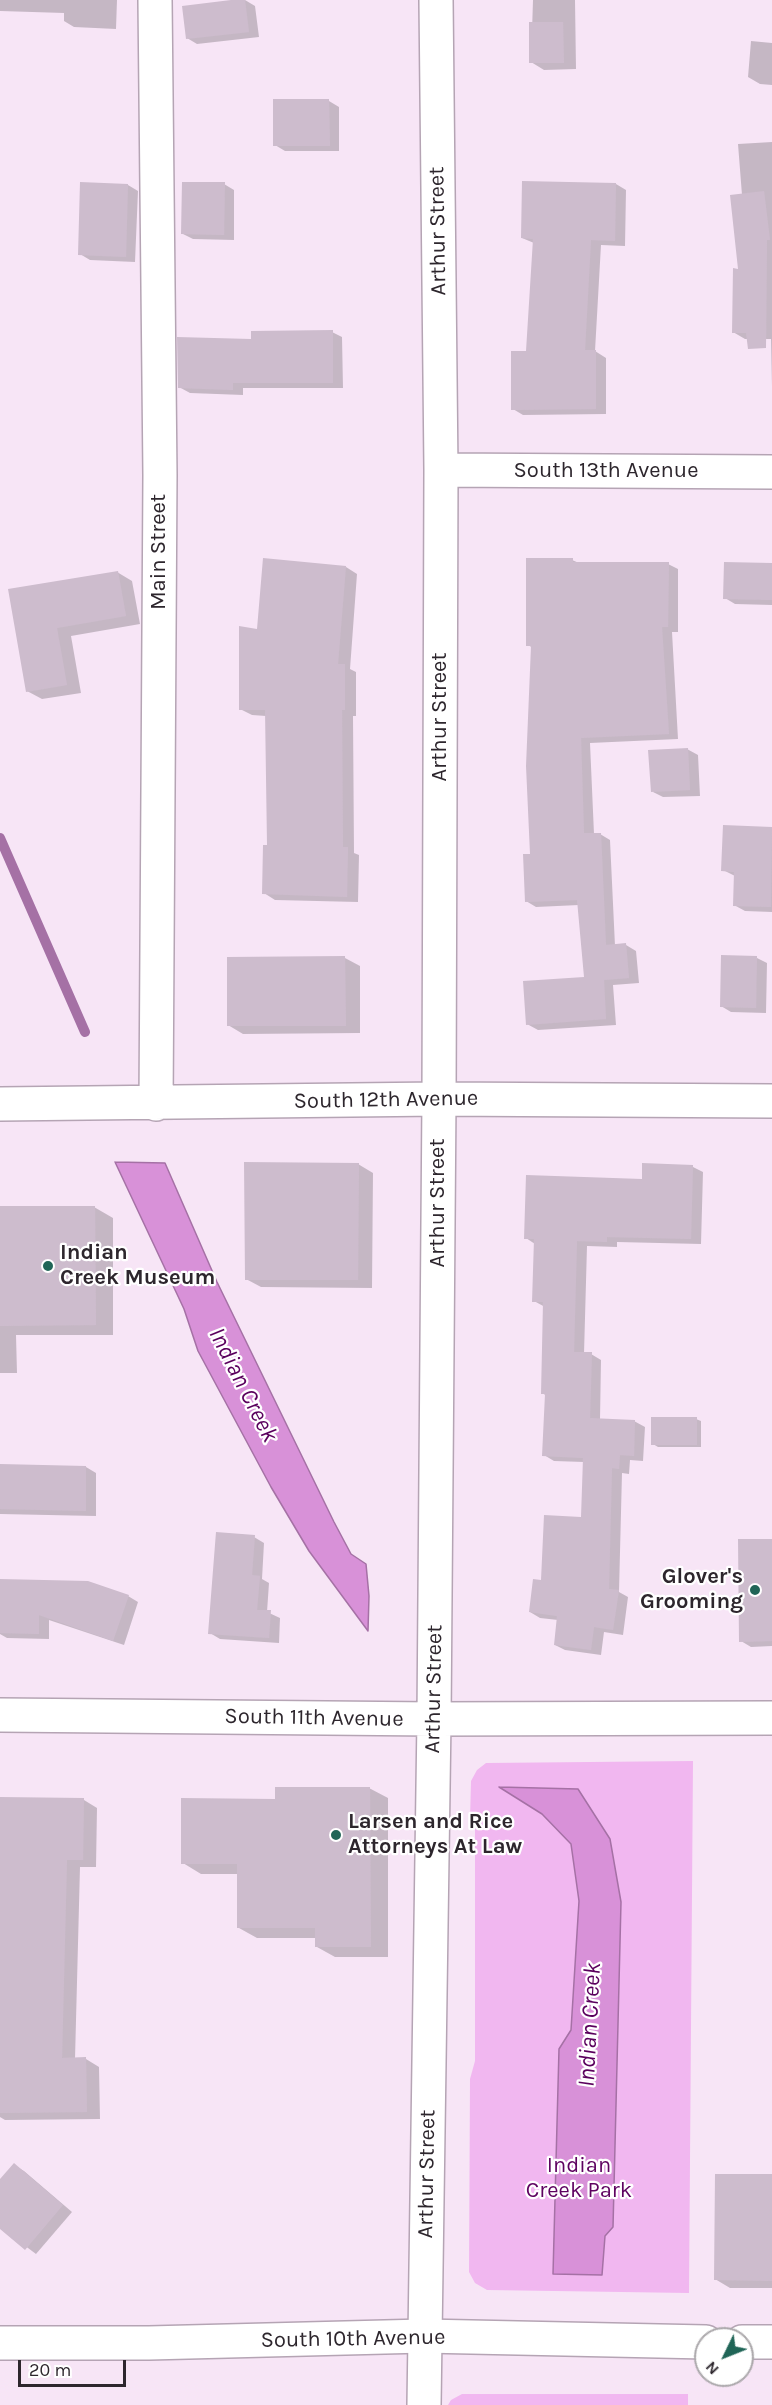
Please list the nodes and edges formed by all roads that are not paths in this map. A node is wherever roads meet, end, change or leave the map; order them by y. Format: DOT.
graph roads {
  1 [pos="155,0"];
  2 [pos="436,0"];
  3 [pos="441,470"];
  4 [pos="772,472"];
  5 [pos="439,1099"];
  6 [pos="772,1101"];
  7 [pos="0,1104"];
  8 [pos="156,1104"];
  9 [pos="0,1715"];
  10 [pos="772,1718"];
  11 [pos="434,1719"];
  12 [pos="424,2336"];
  13 [pos="694,2342"];
  14 [pos="754,2342"];
  15 [pos="772,2342"];
  16 [pos="0,2343"];
  17 [pos="424,2405"];
  1 -- 8 [label="street, Main Street"];
  2 -- 3 [label="street, Arthur Street"];
  3 -- 4 [label="street, South 13th Avenue"];
  3 -- 5 [label="street, Arthur Street"];
  5 -- 6 [label="street, South 12th Avenue"];
  5 -- 8 [label="street, South 12th Avenue"];
  5 -- 11 [label="street, Arthur Street"];
  7 -- 8 [label="street, South 12th Avenue"];
  9 -- 11 [label="street, South 11th Avenue"];
  10 -- 11 [label="street, South 11th Avenue"];
  11 -- 12 [label="street, Arthur Street"];
  12 -- 13 [label="street, South 10th Avenue"];
  12 -- 16 [label="street, South 10th Avenue"];
  12 -- 17 [label="street, Arthur Street"];
  14 -- 15 [label="street"];
}
